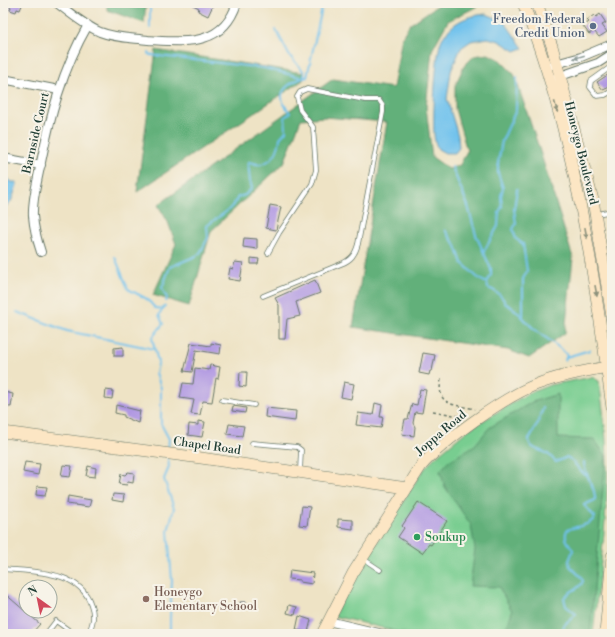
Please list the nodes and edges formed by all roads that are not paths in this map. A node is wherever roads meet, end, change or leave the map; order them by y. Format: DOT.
graph roads {
  1 [pos="56,3"];
  2 [pos="237,3"];
  3 [pos="523,3"];
  4 [pos="537,3"];
  5 [pos="88,25"];
  6 [pos="612,44"];
  7 [pos="612,54"];
  8 [pos="551,65"];
  9 [pos="612,66"];
  10 [pos="560,76"];
  11 [pos="3,79"];
  12 [pos="549,80"];
  13 [pos="59,90"];
  14 [pos="612,91"];
  15 [pos="3,158"];
  16 [pos="41,165"];
  17 [pos="612,211"];
  18 [pos="602,213"];
  19 [pos="41,252"];
  20 [pos="268,253"];
  21 [pos="263,296"];
  22 [pos="612,317"];
  23 [pos="609,366"];
  24 [pos="222,400"];
  25 [pos="254,405"];
  26 [pos="612,408"];
  27 [pos="3,432"];
  28 [pos="252,443"];
  29 [pos="300,473"];
  30 [pos="407,488"];
  31 [pos="612,556"];
  32 [pos="362,558"];
  33 [pos="3,569"];
  34 [pos="380,570"];
  35 [pos="328,621"];
  36 [pos="71,633"];
  37 [pos="46,634"];
  38 [pos="88,634"];
  39 [pos="322,634"];
  40 [pos="383,634"];
  41 [pos="604,634"];
  1 -- 5 [label="street"];
  2 -- 5 [label="street"];
  3 -- 8 [label="main road, Honeygo Boulevard"];
  4 -- 8 [label="main road, Honeygo Boulevard"];
  5 -- 13 [label="street, Barnside Court"];
  6 -- 8 [label="street, one-way"];
  7 -- 10 [label="street"];
  8 -- 10 [label="main road, Honeygo Boulevard"];
  8 -- 12 [label="main road, Honeygo Boulevard"];
  9 -- 14 [label="lane"];
  10 -- 12 [label="street"];
  10 -- 22 [label="main road, Honeygo Boulevard"];
  11 -- 13 [label="street"];
  12 -- 23 [label="main road, Honeygo Boulevard, one-way"];
  13 -- 16 [label="street, Barnside Court"];
  15 -- 16 [label="street"];
  16 -- 19 [label="street, Barnside Court"];
  17 -- 18 [label="lane"];
  20 -- 21 [label="lane"];
  23 -- 26 [label="main road, Honeygo Boulevard"];
  23 -- 30 [label="main road, Joppa Road"];
  24 -- 25 [label="lane"];
  27 -- 29 [label="main road, Chapel Road"];
  28 -- 29 [label="lane"];
  29 -- 30 [label="main road, Chapel Road"];
  30 -- 32 [label="main road, Joppa Road"];
  31 -- 41 [label="main road"];
  32 -- 34 [label="lane"];
  32 -- 35 [label="main road, Joppa Road"];
  33 -- 38 [label="lane"];
  35 -- 39 [label="main road, Joppa Road"];
  35 -- 40 [label="street"];
  36 -- 37 [label="lane"];
}
